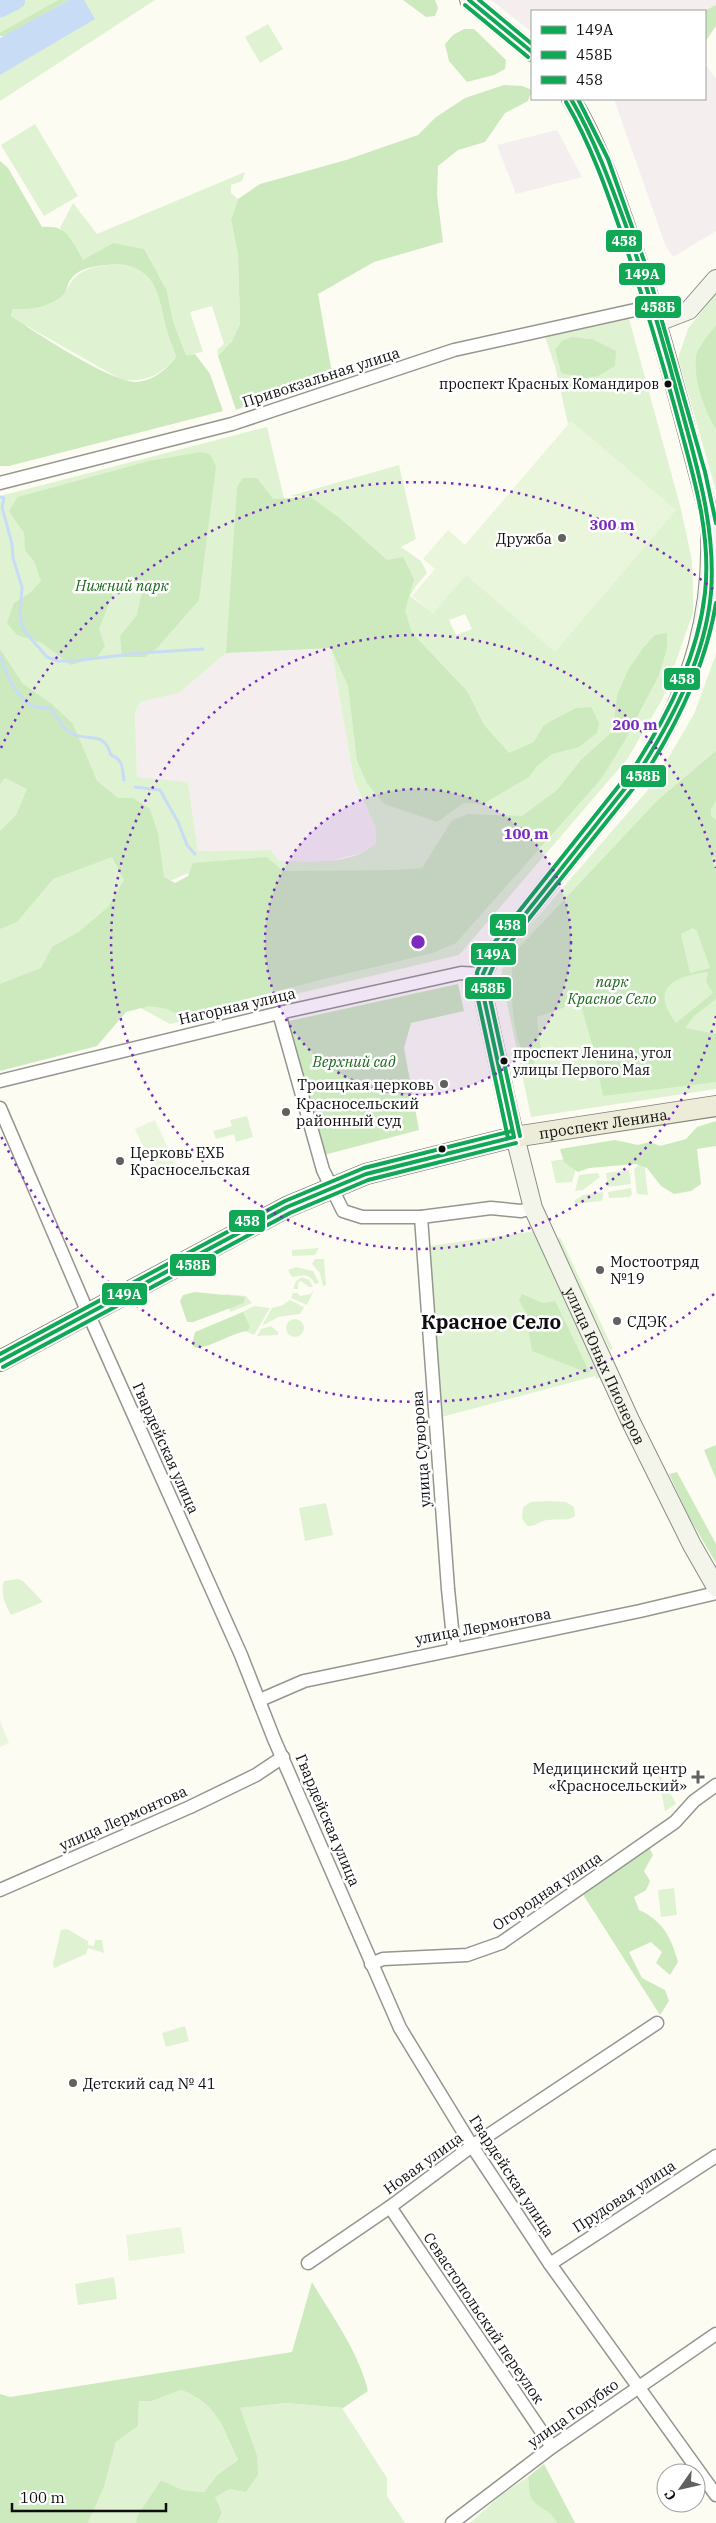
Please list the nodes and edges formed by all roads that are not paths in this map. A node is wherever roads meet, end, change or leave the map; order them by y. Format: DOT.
graph roads {
  1 [pos="469,0"];
  2 [pos="531,51"];
  3 [pos="572,100"];
  4 [pos="716,279"];
  5 [pos="656,314"];
  6 [pos="0,483"];
  7 [pos="483,974"];
  8 [pos="279,1013"];
  9 [pos="0,1081"];
  10 [pos="716,1106"];
  11 [pos="0,1108"];
  12 [pos="514,1137"];
  13 [pos="330,1187"];
  14 [pos="533,1208"];
  15 [pos="421,1218"];
  16 [pos="88,1314"];
  17 [pos="0,1361"];
  18 [pos="716,1587"];
  19 [pos="716,1593"];
  20 [pos="454,1648"];
  21 [pos="260,1700"];
  22 [pos="282,1757"];
  23 [pos="716,1785"];
  24 [pos="0,1890"];
  25 [pos="371,1964"];
  26 [pos="657,2023"];
  27 [pos="472,2146"];
  28 [pos="716,2156"];
  29 [pos="390,2207"];
  30 [pos="308,2263"];
  31 [pos="550,2264"];
  32 [pos="716,2334"];
  33 [pos="640,2387"];
  34 [pos="552,2447"];
  35 [pos="716,2495"];
  36 [pos="452,2523"];
  1 -- 2 [label="main road"];
  3 -- 5 [label="main road"];
  4 -- 5 [label="main road"];
  5 -- 6 [label="street, Привокзальная улица"];
  5 -- 7 [label="main road"];
  7 -- 8 [label="street, Нагорная улица"];
  7 -- 12 [label="main road, улица Юных Пионеров"];
  8 -- 9 [label="street, Нагорная улица"];
  8 -- 13 [label="street"];
  10 -- 12 [label="main road, проспект Ленина"];
  11 -- 16 [label="street, Гвардейская улица"];
  12 -- 13 [label="main road, проспект Ленина"];
  12 -- 14 [label="main road, улица Юных Пионеров"];
  13 -- 15 [label="street"];
  13 -- 16 [label="main road, проспект Ленина"];
  14 -- 15 [label="street"];
  14 -- 18 [label="main road, улица Юных Пионеров"];
  15 -- 20 [label="street, улица Суворова"];
  16 -- 17 [label="main road, проспект Ленина"];
  16 -- 21 [label="street, Гвардейская улица"];
  19 -- 20 [label="street, улица Лермонтова"];
  20 -- 21 [label="street, улица Лермонтова"];
  21 -- 22 [label="street, Гвардейская улица"];
  22 -- 24 [label="street, улица Лермонтова"];
  22 -- 25 [label="street, Гвардейская улица"];
  23 -- 25 [label="street, Огородная улица"];
  25 -- 27 [label="street, Гвардейская улица"];
  26 -- 27 [label="street, Новая улица"];
  27 -- 29 [label="street, Новая улица"];
  27 -- 31 [label="street, Гвардейская улица"];
  28 -- 31 [label="street, Прудовая улица"];
  29 -- 30 [label="street, Новая улица"];
  29 -- 34 [label="street, Севастопольский переулок"];
  31 -- 33 [label="street, Гвардейская улица"];
  32 -- 33 [label="street, улица Голубко"];
  33 -- 34 [label="street, улица Голубко"];
  33 -- 35 [label="street, Гвардейская улица"];
  34 -- 36 [label="street, улица Голубко"];
}
